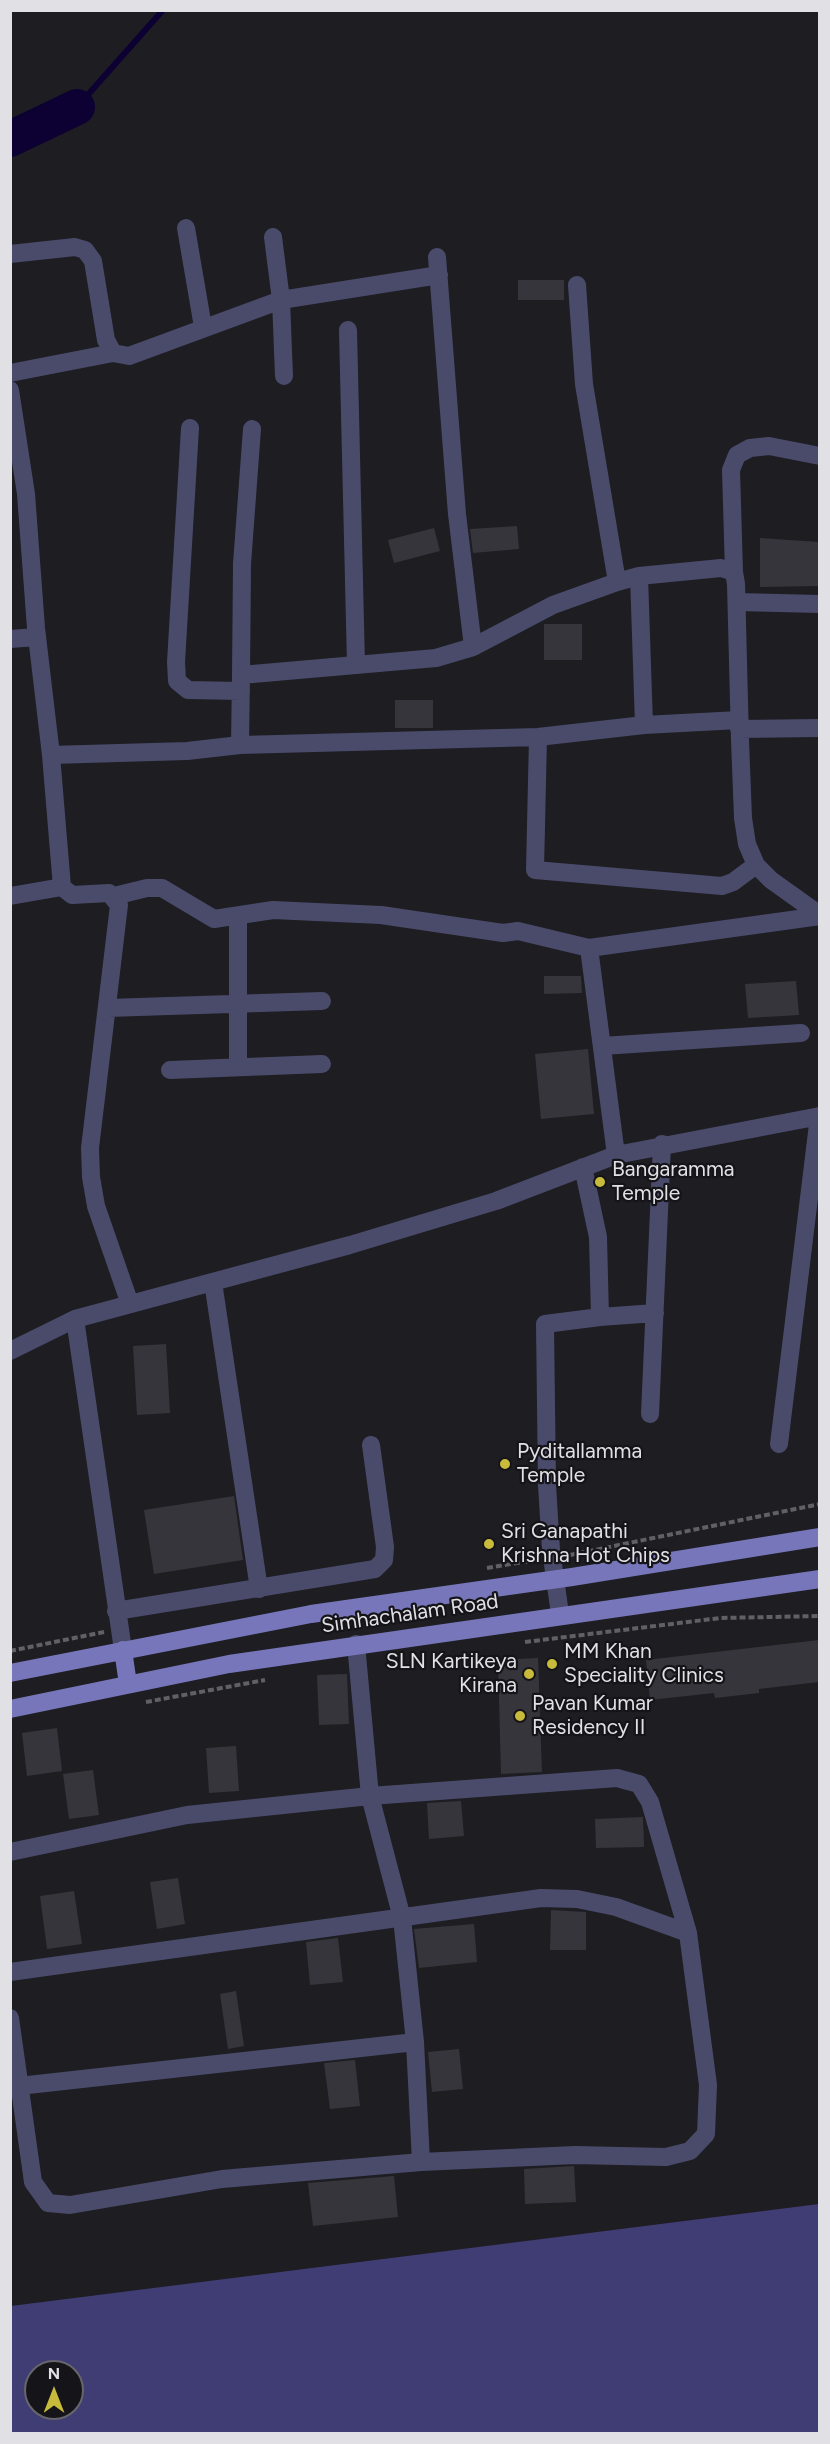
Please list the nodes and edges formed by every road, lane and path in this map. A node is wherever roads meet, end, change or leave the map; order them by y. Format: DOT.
graph roads {
  1 [pos="186,228"];
  2 [pos="273,237"];
  3 [pos="10,254"];
  4 [pos="577,285"];
  5 [pos="281,300"];
  6 [pos="203,327"];
  7 [pos="348,330"];
  8 [pos="113,353"];
  9 [pos="10,373"];
  10 [pos="284,376"];
  11 [pos="10,390"];
  12 [pos="190,428"];
  13 [pos="252,429"];
  14 [pos="819,456"];
  15 [pos="19,508"];
  16 [pos="734,572"];
  17 [pos="639,576"];
  18 [pos="617,582"];
  19 [pos="737,603"];
  20 [pos="819,604"];
  21 [pos="37,637"];
  22 [pos="10,639"];
  23 [pos="473,647"];
  24 [pos="356,665"];
  25 [pos="241,683"];
  26 [pos="739,724"];
  27 [pos="644,725"];
  28 [pos="819,728"];
  29 [pos="538,737"];
  30 [pos="240,745"];
  31 [pos="51,755"];
  32 [pos="756,865"];
  33 [pos="62,887"];
  34 [pos="10,896"];
  35 [pos="114,896"];
  36 [pos="819,915"];
  37 [pos="238,917"];
  38 [pos="589,948"];
  39 [pos="321,1001"];
  40 [pos="239,1003"];
  41 [pos="108,1008"];
  42 [pos="801,1033"];
  43 [pos="602,1046"];
  44 [pos="322,1064"];
  45 [pos="238,1067"];
  46 [pos="170,1070"];
  47 [pos="819,1116"];
  48 [pos="662,1144"];
  49 [pos="616,1155"];
  50 [pos="583,1167"];
  51 [pos="213,1282"];
  52 [pos="130,1304"];
  53 [pos="655,1313"];
  54 [pos="600,1317"];
  55 [pos="75,1319"];
  56 [pos="10,1351"];
  57 [pos="650,1414"];
  58 [pos="779,1444"];
  59 [pos="371,1445"];
  60 [pos="819,1537"];
  61 [pos="555,1579"];
  62 [pos="819,1579"];
  63 [pos="259,1589"];
  64 [pos="116,1611"];
  65 [pos="560,1614"];
  66 [pos="819,1616"];
  67 [pos="356,1644"];
  68 [pos="516,1644"];
  69 [pos="123,1650"];
  70 [pos="10,1673"];
  71 [pos="275,1678"];
  72 [pos="128,1684"];
  73 [pos="134,1704"];
  74 [pos="10,1709"];
  75 [pos="370,1796"];
  76 [pos="10,1852"];
  77 [pos="402,1918"];
  78 [pos="688,1933"];
  79 [pos="10,1972"];
  80 [pos="10,2018"];
  81 [pos="415,2042"];
  82 [pos="15,2087"];
  83 [pos="421,2162"];
  1 -- 6 [label="street"];
  2 -- 5 [label="street"];
  3 -- 8 [label="street"];
  4 -- 18 [label="street"];
  5 -- 6 [label="street"];
  5 -- 10 [label="street"];
  5 -- 23 [label="street"];
  6 -- 8 [label="street"];
  7 -- 24 [label="street"];
  8 -- 9 [label="street"];
  11 -- 15 [label="street"];
  12 -- 25 [label="street"];
  13 -- 25 [label="street"];
  14 -- 16 [label="street"];
  15 -- 21 [label="street"];
  16 -- 17 [label="street"];
  16 -- 19 [label="street"];
  17 -- 18 [label="street"];
  17 -- 27 [label="street"];
  18 -- 23 [label="street"];
  19 -- 20 [label="street"];
  19 -- 26 [label="street"];
  21 -- 22 [label="street"];
  21 -- 31 [label="street"];
  23 -- 24 [label="street"];
  24 -- 25 [label="street"];
  25 -- 30 [label="street"];
  26 -- 27 [label="street"];
  26 -- 28 [label="street"];
  26 -- 32 [label="street"];
  27 -- 29 [label="street"];
  29 -- 30 [label="street"];
  29 -- 32 [label="street"];
  30 -- 31 [label="street"];
  31 -- 33 [label="street"];
  32 -- 36 [label="street"];
  33 -- 34 [label="street"];
  33 -- 35 [label="street"];
  35 -- 37 [label="street"];
  35 -- 41 [label="street"];
  36 -- 38 [label="street"];
  37 -- 38 [label="street"];
  37 -- 40 [label="street"];
  38 -- 43 [label="street"];
  39 -- 40 [label="street"];
  40 -- 41 [label="street"];
  40 -- 45 [label="street"];
  41 -- 52 [label="street"];
  42 -- 43 [label="street"];
  43 -- 49 [label="street"];
  44 -- 45 [label="street"];
  45 -- 46 [label="street"];
  47 -- 48 [label="street"];
  47 -- 58 [label="street"];
  48 -- 49 [label="street"];
  48 -- 53 [label="street"];
  49 -- 50 [label="street"];
  50 -- 51 [label="street"];
  50 -- 54 [label="street"];
  51 -- 52 [label="street"];
  51 -- 63 [label="street"];
  52 -- 55 [label="street"];
  53 -- 54 [label="street"];
  53 -- 57 [label="street"];
  54 -- 61 [label="street"];
  55 -- 56 [label="street"];
  55 -- 64 [label="street"];
  59 -- 63 [label="street"];
  60 -- 61 [label="main road"];
  61 -- 65 [label="street"];
  61 -- 69 [label="main road"];
  62 -- 65 [label="main road, Simhachalam Road"];
  63 -- 64 [label="street"];
  64 -- 69 [label="street"];
  65 -- 67 [label="main road, Simhachalam Road"];
  66 -- 68 [label="path"];
  67 -- 72 [label="main road, Simhachalam Road"];
  67 -- 75 [label="street"];
  69 -- 70 [label="main road"];
  69 -- 72 [label="main road"];
  71 -- 73 [label="path"];
  72 -- 74 [label="main road, Simhachalam Road"];
  75 -- 76 [label="street"];
  75 -- 77 [label="street"];
  75 -- 78 [label="street"];
  77 -- 78 [label="street"];
  77 -- 79 [label="street"];
  77 -- 81 [label="street"];
  78 -- 83 [label="street"];
  80 -- 82 [label="street"];
  81 -- 82 [label="street"];
  81 -- 83 [label="street"];
  82 -- 83 [label="street"];
}
